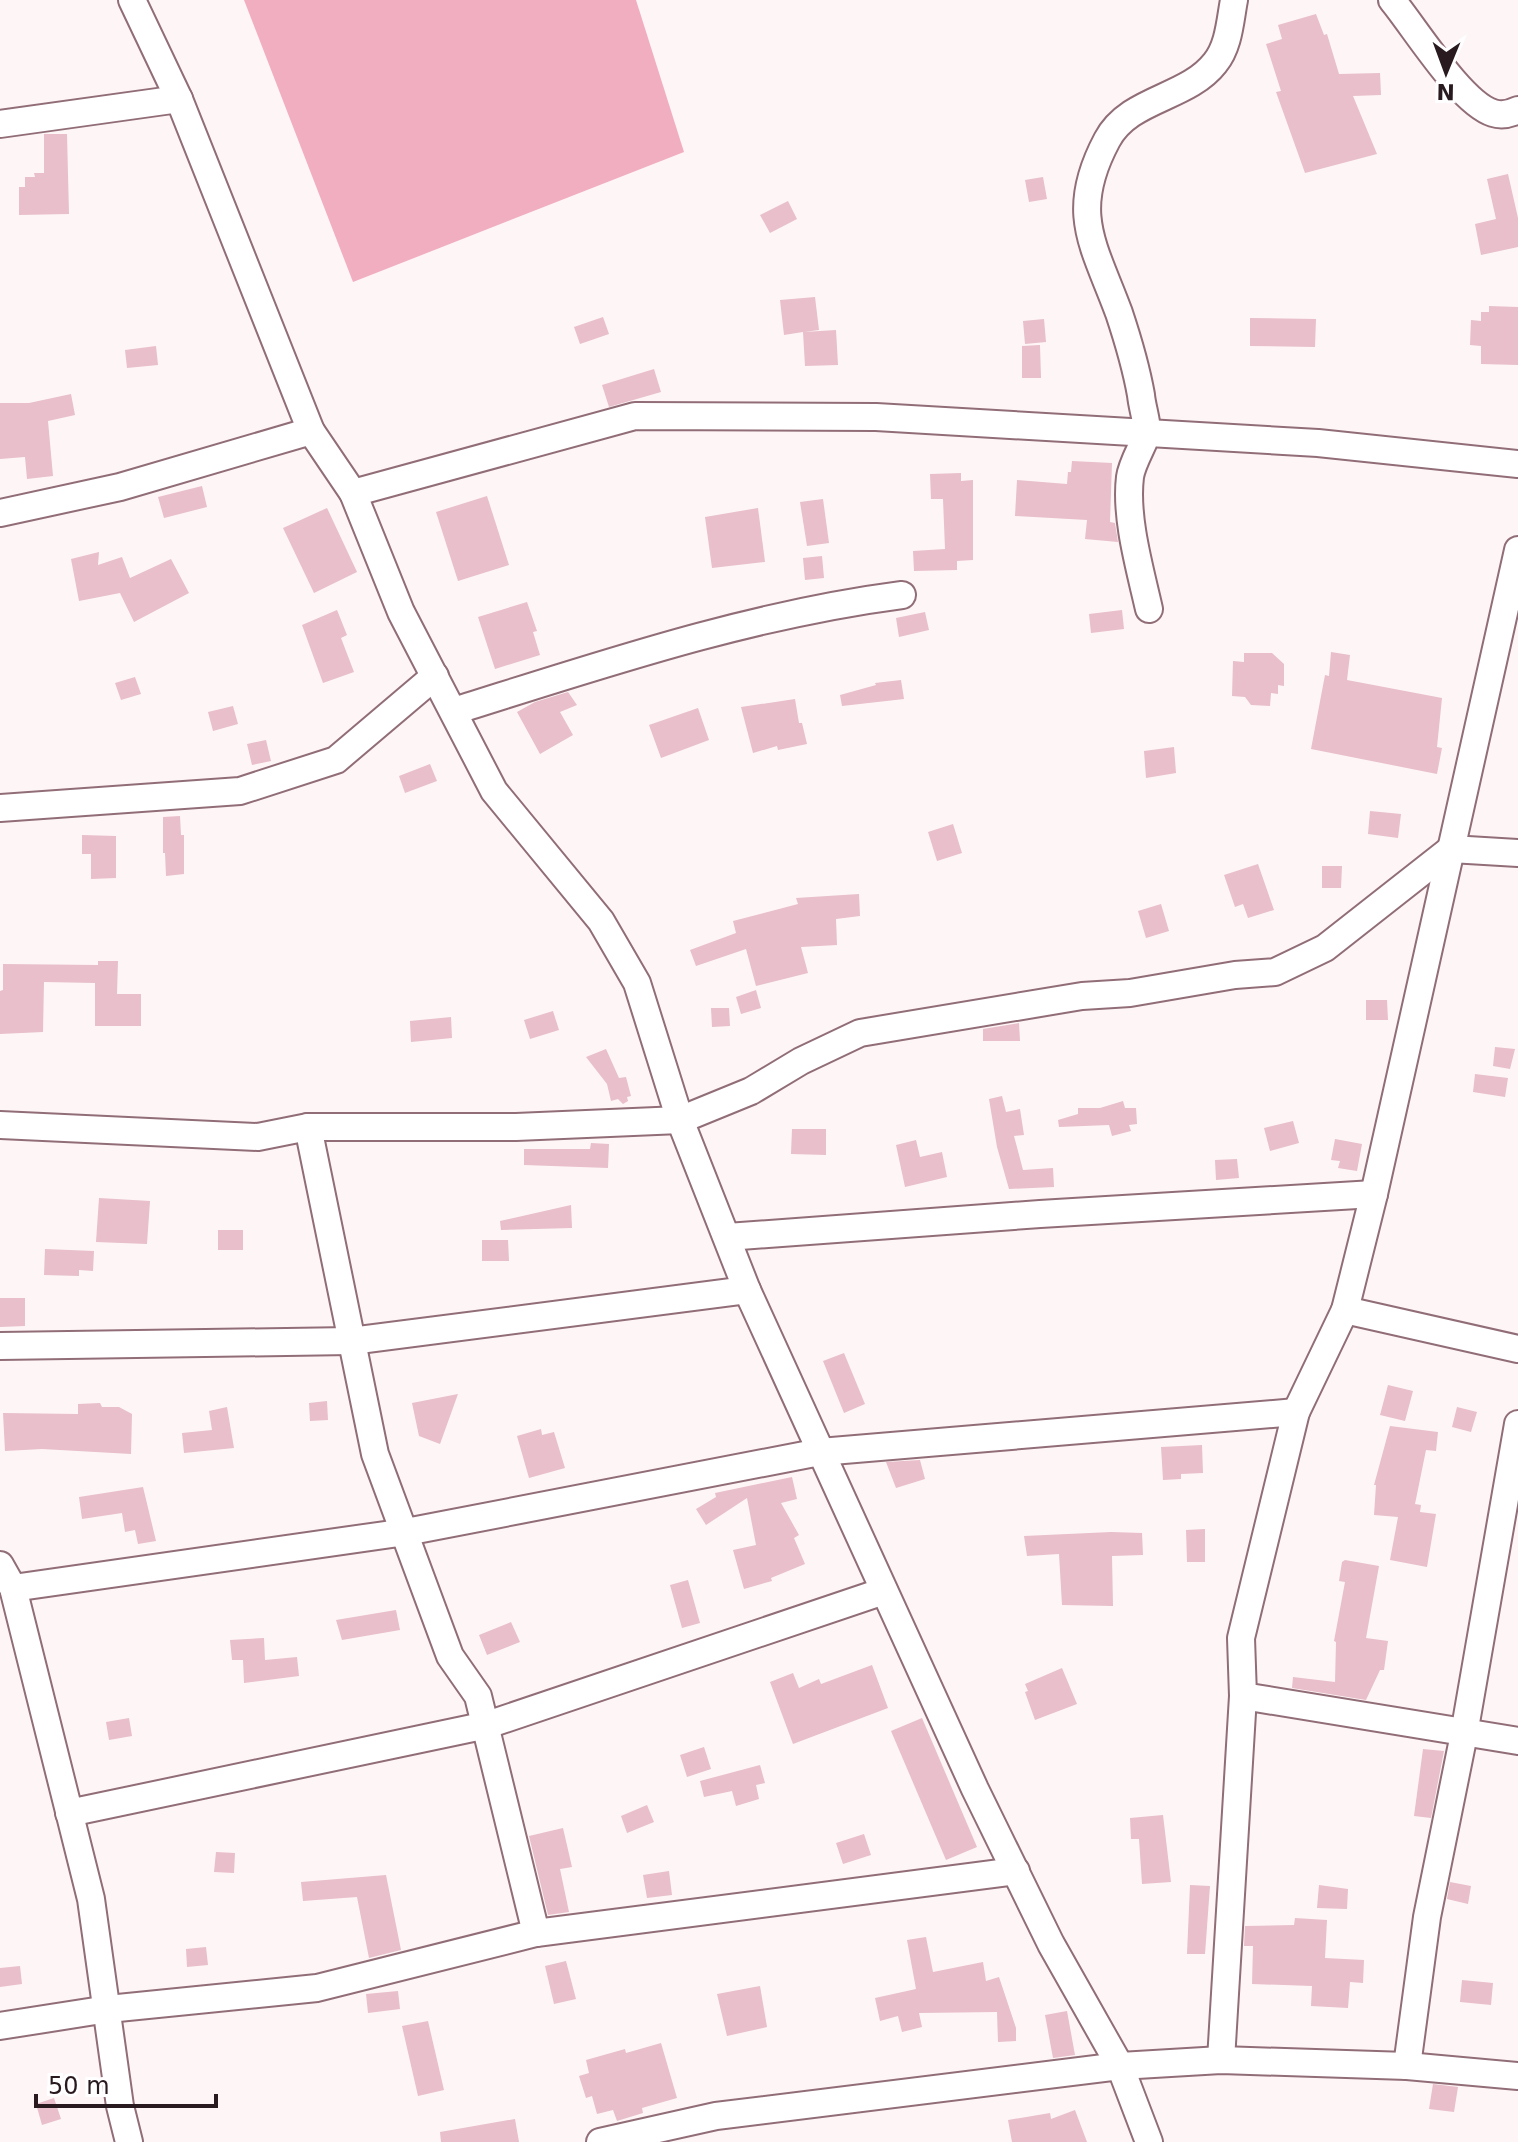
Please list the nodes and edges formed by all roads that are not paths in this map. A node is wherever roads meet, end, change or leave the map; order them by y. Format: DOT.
graph roads {
  1 [pos="132,0"];
  2 [pos="1234,0"];
  3 [pos="1392,0"];
  4 [pos="179,99"];
  5 [pos="1518,110"];
  6 [pos="0,124"];
  7 [pos="311,431"];
  8 [pos="1147,433"];
  9 [pos="1518,464"];
  10 [pos="353,493"];
  11 [pos="0,513"];
  12 [pos="1518,550"];
  13 [pos="902,595"];
  14 [pos="1149,609"];
  15 [pos="435,676"];
  16 [pos="454,711"];
  17 [pos="0,808"];
  18 [pos="1451,849"];
  19 [pos="1518,853"];
  20 [pos="680,1120"];
  21 [pos="0,1125"];
  22 [pos="308,1127"];
  23 [pos="1374,1194"];
  24 [pos="727,1237"];
  25 [pos="747,1290"];
  26 [pos="1345,1310"];
  27 [pos="351,1341"];
  28 [pos="0,1346"];
  29 [pos="1518,1349"];
  30 [pos="1296,1412"];
  31 [pos="1518,1424"];
  32 [pos="820,1452"];
  33 [pos="406,1532"];
  34 [pos="0,1565"];
  35 [pos="13,1588"];
  36 [pos="884,1591"];
  37 [pos="1243,1696"];
  38 [pos="487,1725"];
  39 [pos="1464,1734"];
  40 [pos="1518,1741"];
  41 [pos="69,1813"];
  42 [pos="1016,1871"];
  43 [pos="536,1933"];
  44 [pos="108,2009"];
  45 [pos="0,2026"];
  46 [pos="1221,2060"];
  47 [pos="1120,2066"];
  48 [pos="1407,2066"];
  49 [pos="1518,2076"];
  50 [pos="129,2142"];
  51 [pos="600,2142"];
  52 [pos="1149,2142"];
  1 -- 4 [label="street"];
  2 -- 8 [label="street"];
  3 -- 5 [label="street"];
  4 -- 6 [label="street"];
  4 -- 7 [label="street"];
  7 -- 10 [label="street"];
  7 -- 11 [label="street"];
  8 -- 9 [label="street"];
  8 -- 10 [label="street"];
  8 -- 14 [label="street"];
  10 -- 15 [label="street"];
  12 -- 18 [label="street"];
  13 -- 16 [label="street"];
  15 -- 16 [label="street"];
  15 -- 17 [label="street"];
  16 -- 20 [label="street"];
  18 -- 19 [label="street"];
  18 -- 20 [label="street"];
  18 -- 23 [label="street"];
  20 -- 22 [label="street"];
  20 -- 24 [label="street"];
  21 -- 22 [label="street"];
  22 -- 27 [label="street"];
  23 -- 24 [label="street"];
  23 -- 26 [label="street"];
  24 -- 25 [label="street"];
  25 -- 27 [label="street"];
  25 -- 32 [label="street"];
  26 -- 29 [label="street"];
  26 -- 30 [label="street"];
  27 -- 28 [label="street"];
  27 -- 33 [label="street"];
  30 -- 32 [label="street"];
  30 -- 37 [label="street"];
  31 -- 39 [label="street"];
  32 -- 33 [label="street"];
  32 -- 36 [label="street"];
  33 -- 35 [label="street"];
  33 -- 38 [label="street"];
  34 -- 35 [label="street"];
  35 -- 41 [label="street"];
  36 -- 38 [label="street"];
  36 -- 42 [label="street"];
  37 -- 39 [label="street"];
  37 -- 46 [label="street"];
  38 -- 41 [label="street"];
  38 -- 43 [label="street"];
  39 -- 40 [label="street"];
  39 -- 48 [label="street"];
  41 -- 44 [label="street"];
  42 -- 43 [label="street"];
  42 -- 47 [label="street"];
  43 -- 44 [label="street"];
  44 -- 45 [label="street"];
  44 -- 50 [label="street"];
  46 -- 47 [label="street"];
  46 -- 48 [label="street"];
  47 -- 51 [label="street"];
  47 -- 52 [label="street"];
  48 -- 49 [label="street"];
}
